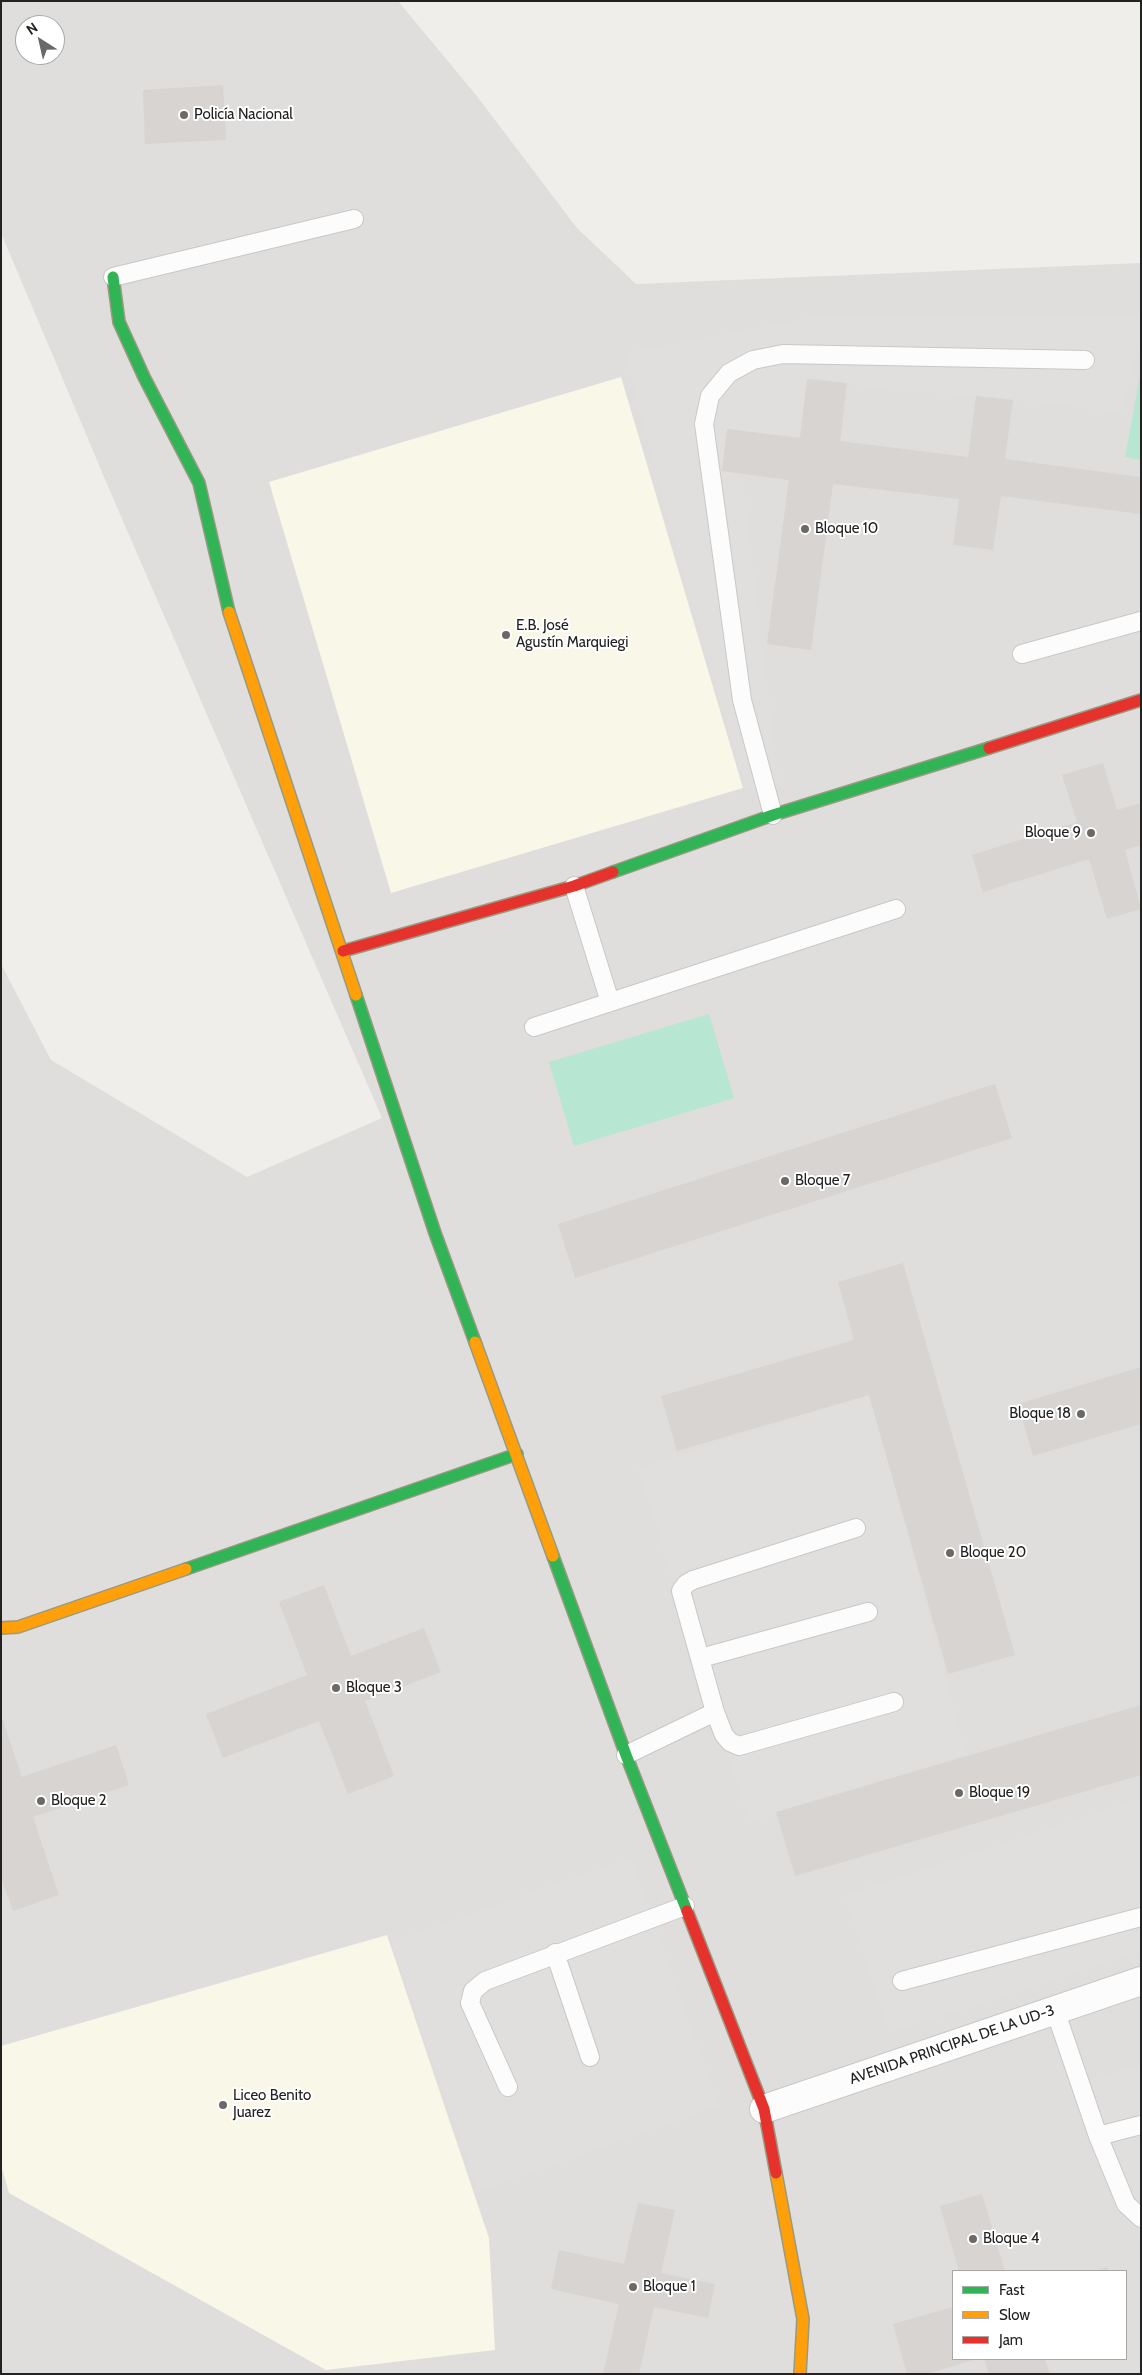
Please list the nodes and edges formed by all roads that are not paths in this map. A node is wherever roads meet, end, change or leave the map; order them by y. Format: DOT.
graph roads {
  1 [pos="354,219"];
  2 [pos="113,277"];
  3 [pos="1085,360"];
  4 [pos="1141,622"];
  5 [pos="1022,654"];
  6 [pos="1141,700"];
  7 [pos="773,815"];
  8 [pos="574,886"];
  9 [pos="896,908"];
  10 [pos="343,951"];
  11 [pos="610,1002"];
  12 [pos="534,1027"];
  13 [pos="517,1454"];
  14 [pos="856,1528"];
  15 [pos="868,1612"];
  16 [pos="1,1628"];
  17 [pos="701,1658"];
  18 [pos="894,1702"];
  19 [pos="715,1712"];
  20 [pos="626,1755"];
  21 [pos="685,1906"];
  22 [pos="1141,1917"];
  23 [pos="555,1954"];
  24 [pos="902,1981"];
  25 [pos="1141,1981"];
  26 [pos="1055,2010"];
  27 [pos="590,2057"];
  28 [pos="508,2088"];
  29 [pos="764,2109"];
  30 [pos="1141,2125"];
  31 [pos="1098,2136"];
  32 [pos="1141,2218"];
  33 [pos="800,2374"];
  1 -- 2 [label="lane"];
  2 -- 10 [label="street"];
  3 -- 7 [label="lane"];
  4 -- 5 [label="lane"];
  6 -- 7 [label="street"];
  7 -- 8 [label="street"];
  8 -- 10 [label="street"];
  8 -- 11 [label="lane"];
  9 -- 11 [label="lane"];
  10 -- 13 [label="street"];
  11 -- 12 [label="lane"];
  13 -- 16 [label="street"];
  13 -- 20 [label="street"];
  14 -- 17 [label="lane"];
  15 -- 17 [label="lane"];
  17 -- 19 [label="lane"];
  18 -- 19 [label="lane"];
  19 -- 20 [label="lane"];
  20 -- 21 [label="street"];
  21 -- 23 [label="lane"];
  21 -- 29 [label="street"];
  22 -- 24 [label="lane"];
  23 -- 27 [label="lane"];
  23 -- 28 [label="lane"];
  25 -- 26 [label="street, AVENIDA PRINCIPAL DE LA UD-3"];
  26 -- 29 [label="street, AVENIDA PRINCIPAL DE LA UD-3"];
  26 -- 31 [label="lane"];
  29 -- 33 [label="street"];
  30 -- 31 [label="lane"];
  31 -- 32 [label="lane"];
}
